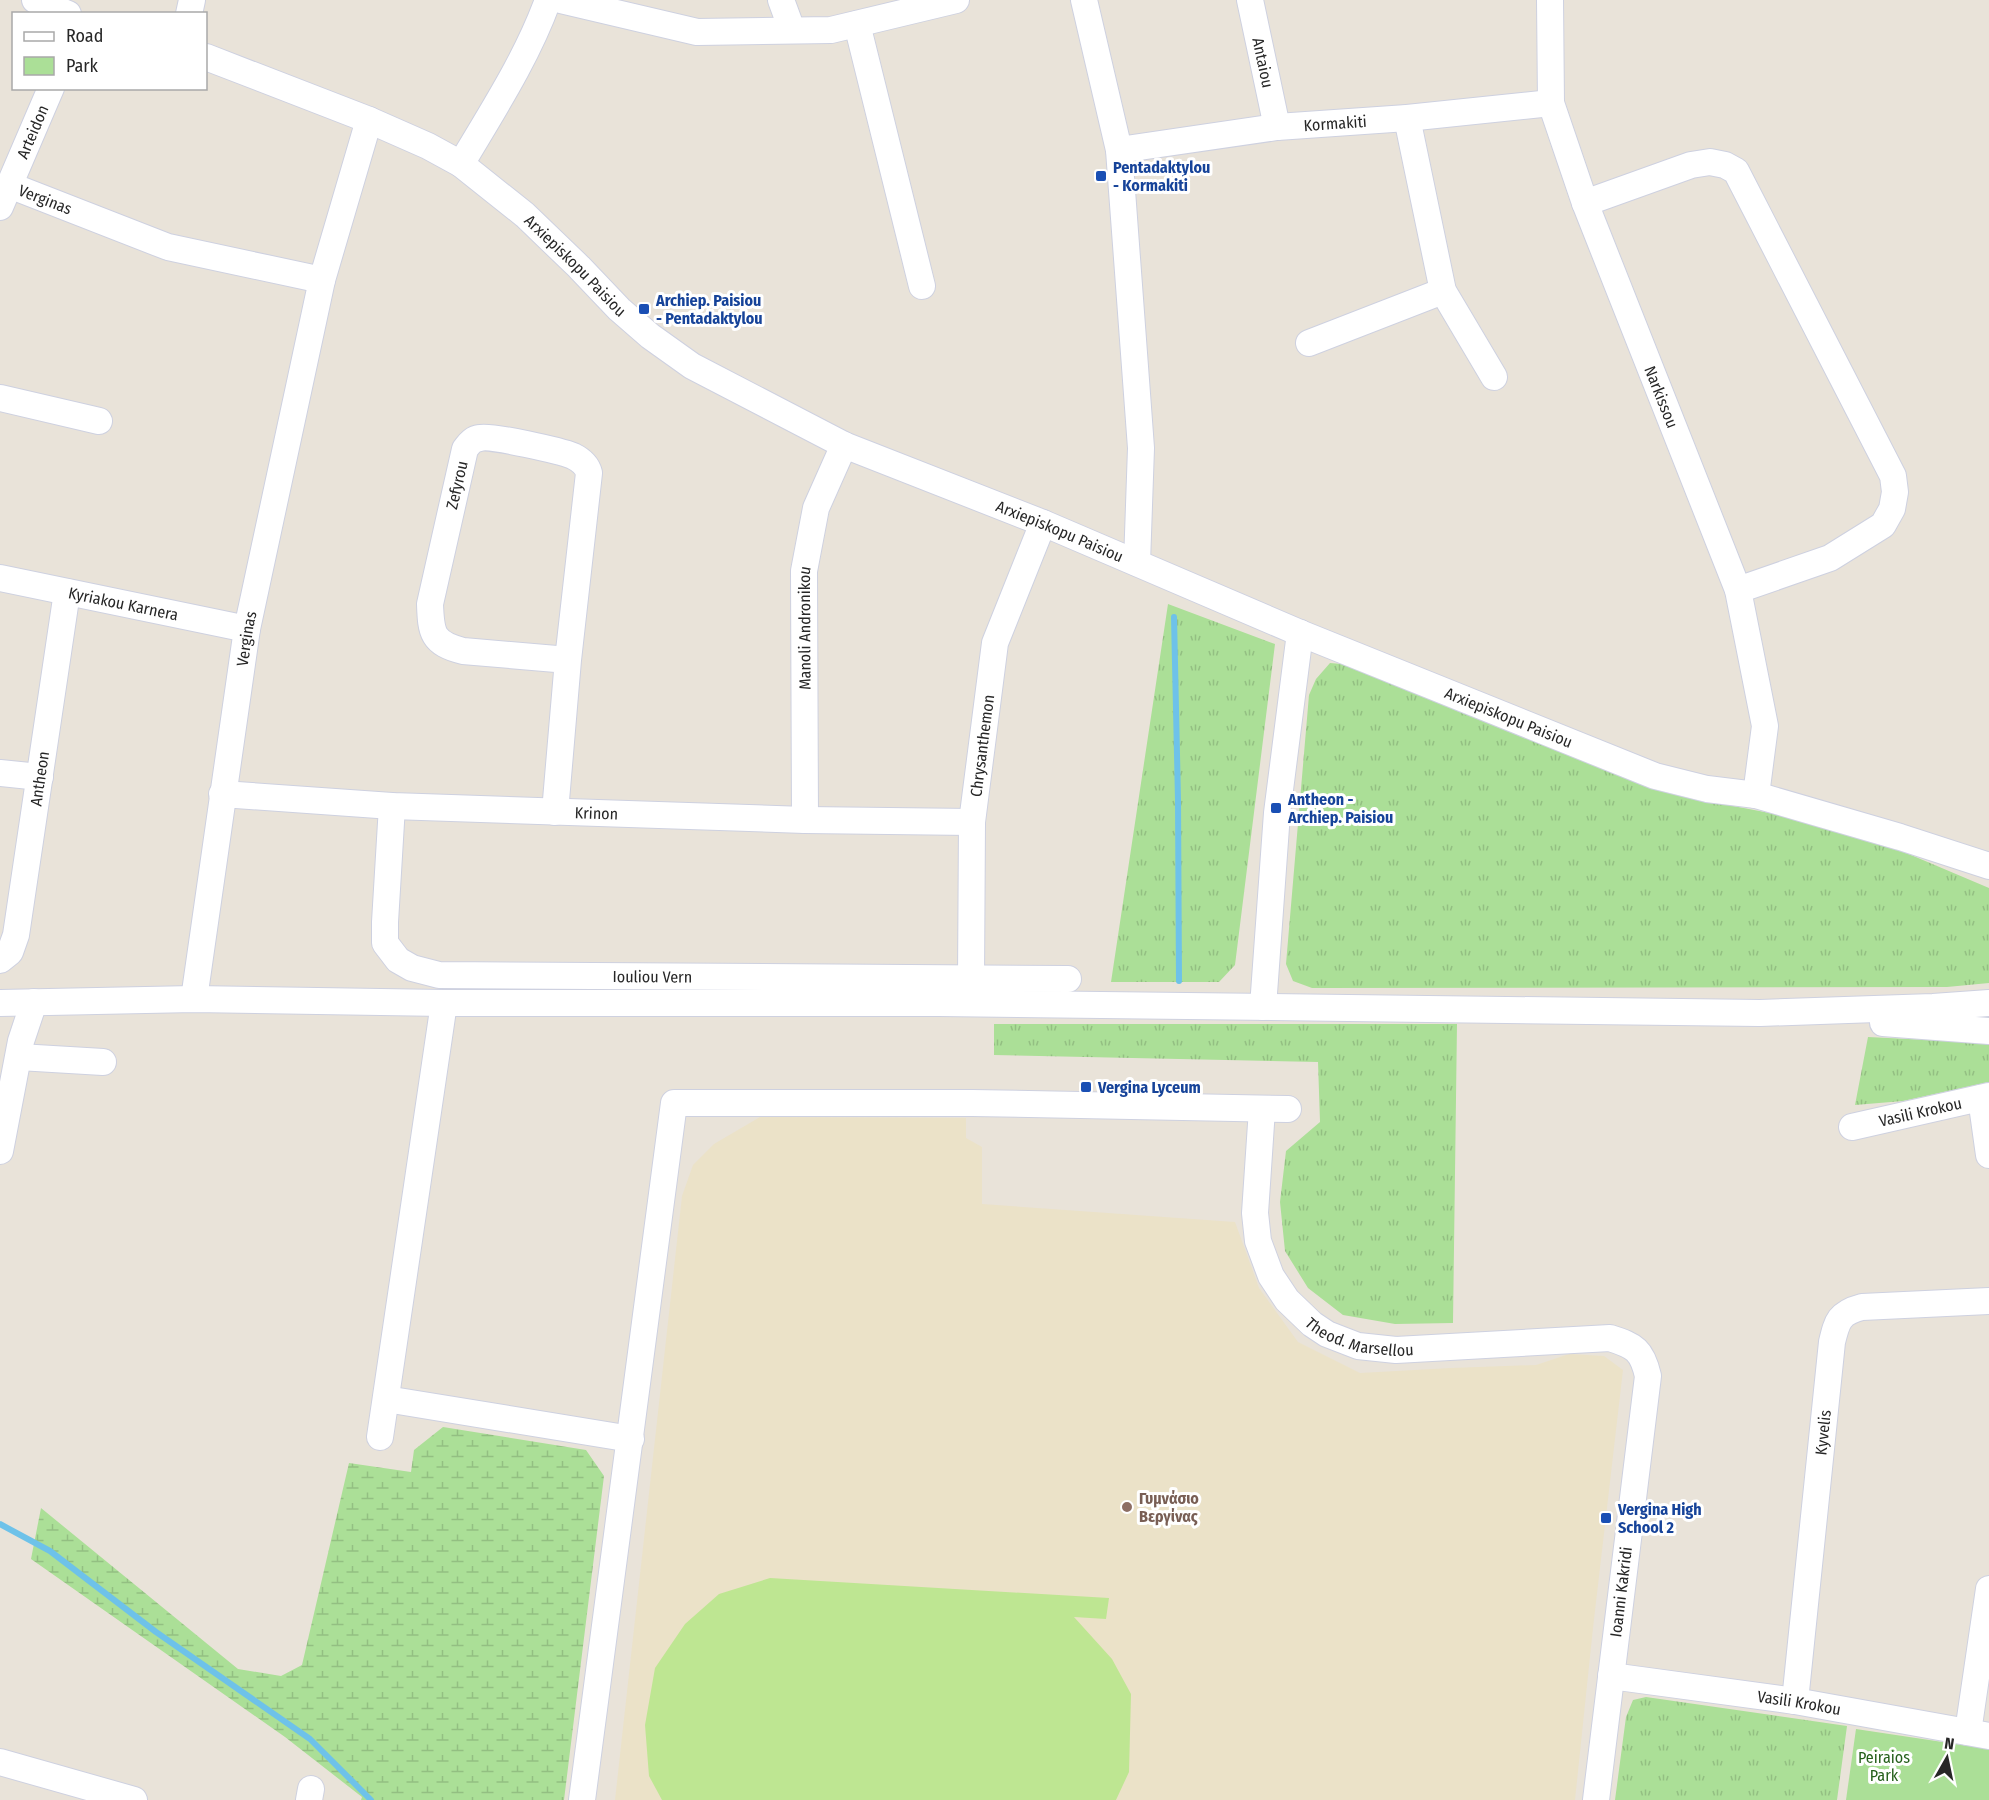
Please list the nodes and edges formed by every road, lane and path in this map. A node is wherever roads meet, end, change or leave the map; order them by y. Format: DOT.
graph roads {
  1 [pos="35,0"];
  2 [pos="549,0"];
  3 [pos="561,0"];
  4 [pos="781,0"];
  5 [pos="956,0"];
  6 [pos="1084,0"];
  7 [pos="1250,0"];
  8 [pos="1550,0"];
  9 [pos="63,12"];
  10 [pos="856,24"];
  11 [pos="792,30"];
  12 [pos="207,57"];
  13 [pos="50,90"];
  14 [pos="1551,103"];
  15 [pos="1407,118"];
  16 [pos="369,120"];
  17 [pos="1277,127"];
  18 [pos="1119,150"];
  19 [pos="461,164"];
  20 [pos="5,196"];
  21 [pos="1585,203"];
  22 [pos="322,280"];
  23 [pos="922,286"];
  24 [pos="1443,291"];
  25 [pos="1309,343"];
  26 [pos="1494,376"];
  27 [pos="0,398"];
  28 [pos="99,421"];
  29 [pos="844,445"];
  30 [pos="1042,523"];
  31 [pos="1137,563"];
  32 [pos="0,578"];
  33 [pos="1738,590"];
  34 [pos="67,592"];
  35 [pos="247,629"];
  36 [pos="1300,633"];
  37 [pos="568,660"];
  38 [pos="0,773"];
  39 [pos="40,777"];
  40 [pos="222,794"];
  41 [pos="1756,795"];
  42 [pos="392,806"];
  43 [pos="555,812"];
  44 [pos="805,820"];
  45 [pos="972,822"];
  46 [pos="1989,866"];
  47 [pos="0,960"];
  48 [pos="971,979"];
  49 [pos="1068,980"];
  50 [pos="194,999"];
  51 [pos="34,1002"];
  52 [pos="0,1003"];
  53 [pos="444,1003"];
  54 [pos="1989,1003"];
  55 [pos="1263,1007"];
  56 [pos="1760,1013"];
  57 [pos="1989,1031"];
  58 [pos="19,1057"];
  59 [pos="103,1062"];
  60 [pos="1985,1097"];
  61 [pos="1262,1109"];
  62 [pos="1288,1109"];
  63 [pos="1852,1127"];
  64 [pos="0,1151"];
  65 [pos="1989,1155"];
  66 [pos="1989,1301"];
  67 [pos="1637,1350"];
  68 [pos="386,1399"];
  69 [pos="380,1437"];
  70 [pos="631,1439"];
  71 [pos="1989,1589"];
  72 [pos="1611,1676"];
  73 [pos="1795,1701"];
  74 [pos="1978,1734"];
  75 [pos="0,1762"];
  76 [pos="134,1800"];
  77 [pos="582,1800"];
  78 [pos="1596,1800"];
  1 -- 9 [label="street"];
  2 -- 19 [label="street"];
  3 -- 11 [label="street"];
  4 -- 11 [label="street"];
  5 -- 10 [label="street"];
  6 -- 18 [label="street"];
  7 -- 17 [label="street, Antaiou"];
  8 -- 14 [label="street, Narkissou"];
  10 -- 11 [label="street"];
  10 -- 23 [label="street"];
  12 -- 16 [label="street, Arxiepiskopu Paisiou"];
  13 -- 20 [label="street, Arteidon"];
  14 -- 15 [label="street, Kormakiti"];
  14 -- 21 [label="street, Narkissou"];
  15 -- 17 [label="street, Kormakiti"];
  15 -- 24 [label="street"];
  16 -- 19 [label="street, Arxiepiskopu Paisiou"];
  16 -- 22 [label="street, Verginas"];
  17 -- 18 [label="street, Kormakiti"];
  18 -- 31 [label="street"];
  19 -- 29 [label="street, Arxiepiskopu Paisiou"];
  20 -- 22 [label="street, Verginas"];
  21 -- 33 [label="street, Narkissou"];
  21 -- 33 [label="street"];
  22 -- 35 [label="street, Verginas"];
  24 -- 25 [label="street"];
  24 -- 26 [label="street"];
  27 -- 28 [label="street"];
  29 -- 30 [label="street, Arxiepiskopu Paisiou"];
  29 -- 44 [label="street, Manoli Andronikou"];
  30 -- 31 [label="street, Arxiepiskopu Paisiou"];
  30 -- 45 [label="street, Chrysanthemon"];
  31 -- 36 [label="street, Arxiepiskopu Paisiou"];
  32 -- 34 [label="street, Kyriakou Karnera"];
  33 -- 41 [label="street, Narkissou"];
  34 -- 35 [label="street, Kyriakou Karnera"];
  34 -- 39 [label="street, Antheon"];
  35 -- 40 [label="street, Verginas"];
  36 -- 41 [label="street, Arxiepiskopu Paisiou"];
  36 -- 55 [label="street"];
  37 -- 37 [label="street, Zefyrou"];
  37 -- 43 [label="street, Zefyrou"];
  38 -- 39 [label="street"];
  39 -- 47 [label="street, Antheon"];
  40 -- 42 [label="street, Krinon"];
  40 -- 50 [label="street, Verginas"];
  41 -- 46 [label="street, Arxiepiskopu Paisiou"];
  42 -- 43 [label="street, Krinon"];
  42 -- 48 [label="street, Iouliou Vern"];
  43 -- 44 [label="street, Krinon"];
  44 -- 45 [label="street, Krinon"];
  45 -- 48 [label="street, Chrysanthemon"];
  48 -- 49 [label="street, Iouliou Vern"];
  50 -- 51 [label="street"];
  50 -- 53 [label="street"];
  51 -- 52 [label="street"];
  51 -- 58 [label="street"];
  53 -- 55 [label="street"];
  53 -- 68 [label="street"];
  54 -- 56 [label="street"];
  55 -- 56 [label="street"];
  56 -- 57 [label="street"];
  58 -- 59 [label="street"];
  58 -- 64 [label="street"];
  60 -- 63 [label="street, Vasili Krokou"];
  60 -- 65 [label="street"];
  61 -- 62 [label="street"];
  61 -- 67 [label="street, Theod. Marsellou"];
  61 -- 70 [label="street"];
  66 -- 73 [label="street, Kyvelis"];
  67 -- 72 [label="street, Ioanni Kakridi"];
  68 -- 69 [label="street"];
  68 -- 70 [label="street"];
  70 -- 77 [label="street"];
  71 -- 74 [label="street"];
  72 -- 73 [label="street, Vasili Krokou"];
  72 -- 78 [label="street, Ioanni Kakridi"];
  73 -- 74 [label="street, Vasili Krokou"];
  75 -- 76 [label="street"];
}
